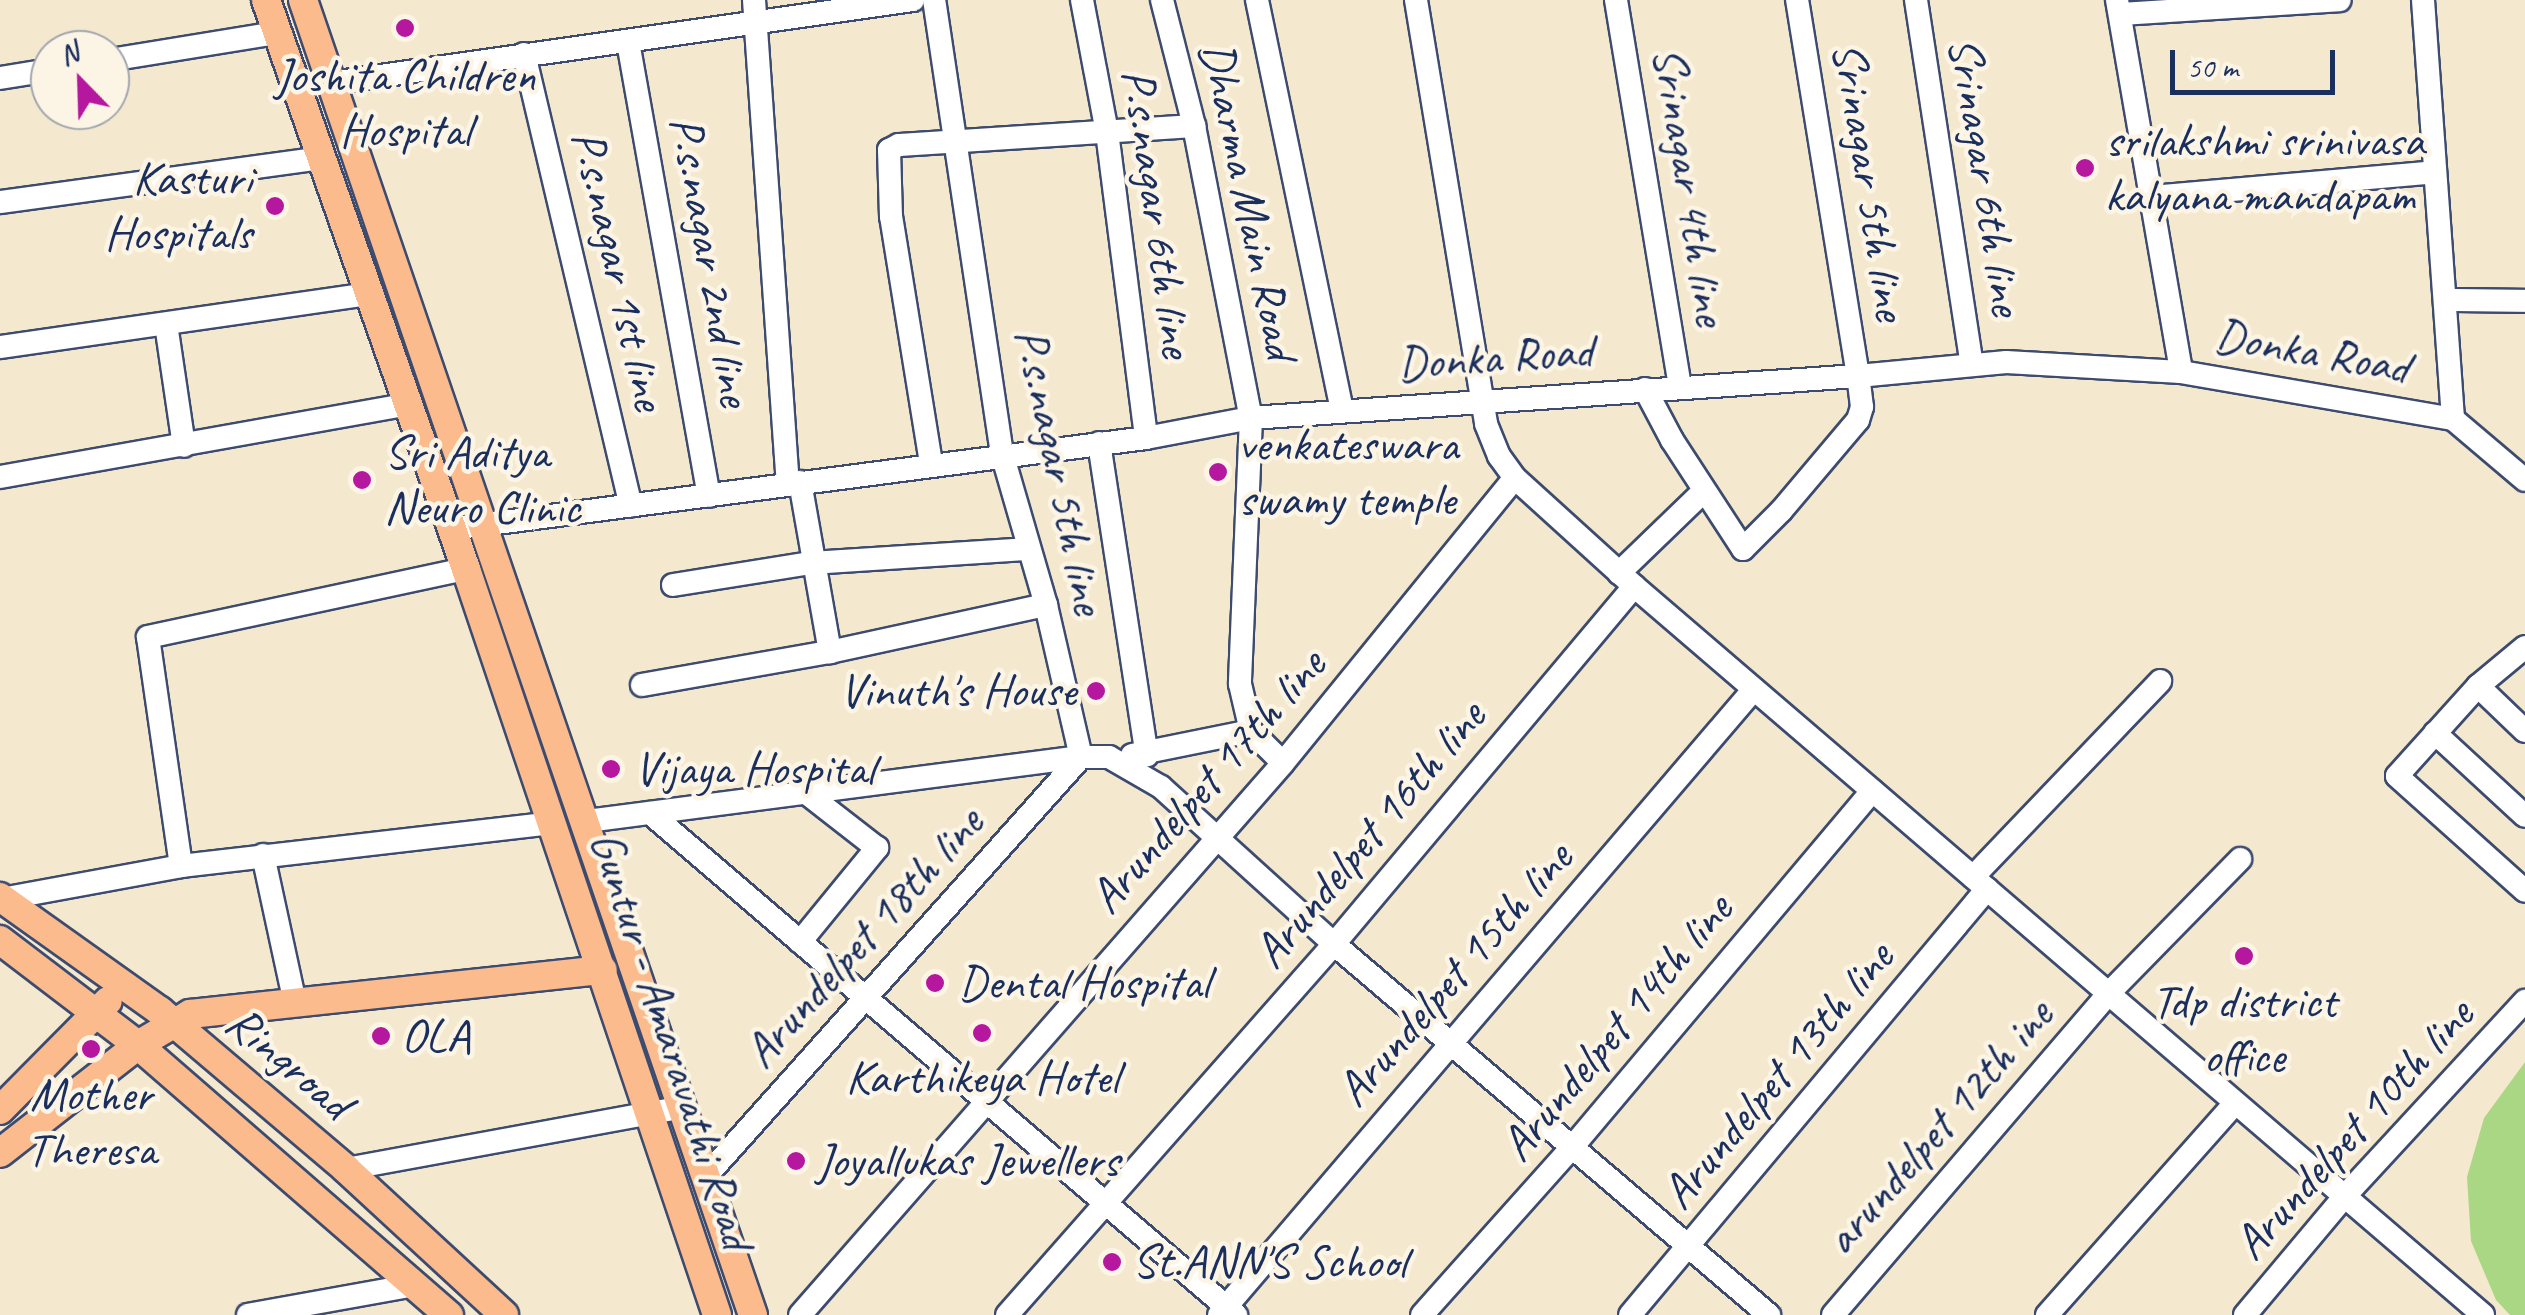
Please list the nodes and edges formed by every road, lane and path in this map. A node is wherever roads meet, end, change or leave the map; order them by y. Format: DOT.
graph roads {
  1 [pos="266,0"];
  2 [pos="303,0"];
  3 [pos="754,0"];
  4 [pos="913,0"];
  5 [pos="934,0"];
  6 [pos="1082,0"];
  7 [pos="1162,0"];
  8 [pos="1257,0"];
  9 [pos="1416,0"];
  10 [pos="1616,0"];
  11 [pos="1797,0"];
  12 [pos="1916,0"];
  13 [pos="2340,0"];
  14 [pos="2423,0"];
  15 [pos="2118,7"];
  16 [pos="757,24"];
  17 [pos="277,33"];
  18 [pos="628,42"];
  19 [pos="524,54"];
  20 [pos="130,57"];
  21 [pos="30,73"];
  22 [pos="0,78"];
  23 [pos="331,82"];
  24 [pos="1194,126"];
  25 [pos="1107,132"];
  26 [pos="956,142"];
  27 [pos="321,158"];
  28 [pos="2435,172"];
  29 [pos="2151,198"];
  30 [pos="0,202"];
  31 [pos="367,294"];
  32 [pos="2444,300"];
  33 [pos="2525,300"];
  34 [pos="166,324"];
  35 [pos="0,346"];
  36 [pos="1972,365"];
  37 [pos="2180,372"];
  38 [pos="1858,376"];
  39 [pos="1680,386"];
  40 [pos="1645,389"];
  41 [pos="1484,402"];
  42 [pos="405,405"];
  43 [pos="1342,410"];
  44 [pos="1251,418"];
  45 [pos="2454,419"];
  46 [pos="1146,438"];
  47 [pos="1099,443"];
  48 [pos="184,446"];
  49 [pos="1002,454"];
  50 [pos="931,463"];
  51 [pos="0,477"];
  52 [pos="1516,478"];
  53 [pos="2525,480"];
  54 [pos="794,482"];
  55 [pos="1704,491"];
  56 [pos="709,496"];
  57 [pos="631,506"];
  58 [pos="482,524"];
  59 [pos="451,529"];
  60 [pos="1026,549"];
  61 [pos="811,563"];
  62 [pos="466,569"];
  63 [pos="1626,580"];
  64 [pos="673,585"];
  65 [pos="1046,605"];
  66 [pos="2525,648"];
  67 [pos="830,652"];
  68 [pos="2160,681"];
  69 [pos="642,685"];
  70 [pos="2478,686"];
  71 [pos="1754,689"];
  72 [pos="1251,730"];
  73 [pos="2525,731"];
  74 [pos="2435,733"];
  75 [pos="1147,754"];
  76 [pos="1081,757"];
  77 [pos="1109,757"];
  78 [pos="1283,763"];
  79 [pos="1872,790"];
  80 [pos="804,792"];
  81 [pos="650,814"];
  82 [pos="2525,816"];
  83 [pos="587,821"];
  84 [pos="552,823"];
  85 [pos="1216,841"];
  86 [pos="263,855"];
  87 [pos="2240,859"];
  88 [pos="181,866"];
  89 [pos="1980,883"];
  90 [pos="2525,892"];
  91 [pos="1,898"];
  92 [pos="0,940"];
  93 [pos="800,942"];
  94 [pos="1334,944"];
  95 [pos="603,970"];
  96 [pos="124,985"];
  97 [pos="2108,994"];
  98 [pos="865,998"];
  99 [pos="2525,1001"];
  100 [pos="296,1003"];
  101 [pos="96,1014"];
  102 [pos="172,1022"];
  103 [pos="1450,1043"];
  104 [pos="138,1045"];
  105 [pos="987,1098"];
  106 [pos="2236,1103"];
  107 [pos="684,1107"];
  108 [pos="0,1110"];
  109 [pos="649,1116"];
  110 [pos="1574,1145"];
  111 [pos="0,1153"];
  112 [pos="346,1169"];
  113 [pos="708,1175"];
  114 [pos="2344,1197"];
  115 [pos="1106,1200"];
  116 [pos="1689,1247"];
  117 [pos="415,1286"];
  118 [pos="2467,1310"];
  119 [pos="1227,1312"];
  120 [pos="248,1315"];
  121 [pos="449,1315"];
  122 [pos="504,1315"];
  123 [pos="717,1315"];
  124 [pos="753,1315"];
  125 [pos="800,1315"];
  126 [pos="1007,1315"];
  127 [pos="1422,1315"];
  128 [pos="1630,1315"];
  129 [pos="1769,1315"];
  130 [pos="1833,1315"];
  131 [pos="2048,1315"];
  132 [pos="2245,1315"];
  1 -- 17 [label="main road, Guntur - Amaravathi Road"];
  2 -- 23 [label="main road, Guntur - Amaravathi Road"];
  3 -- 16 [label="street"];
  4 -- 16 [label="street"];
  5 -- 26 [label="street, P.s.nagar 5th line"];
  6 -- 25 [label="street, P.s.nagar 6th line"];
  7 -- 24 [label="street, Dharma Main Road"];
  8 -- 43 [label="street"];
  9 -- 41 [label="street"];
  10 -- 39 [label="street, Srinagar 4th line"];
  11 -- 38 [label="street, Srinagar 5th line"];
  12 -- 36 [label="street, Srinagar 6th line"];
  13 -- 15 [label="street"];
  14 -- 28 [label="street"];
  15 -- 29 [label="street"];
  16 -- 18 [label="street"];
  16 -- 54 [label="street"];
  17 -- 20 [label="street"];
  17 -- 27 [label="main road, Guntur - Amaravathi Road"];
  18 -- 19 [label="street"];
  18 -- 56 [label="street, P.s.nagar 2nd line"];
  19 -- 23 [label="street"];
  19 -- 57 [label="street, P.s.nagar 1st line"];
  21 -- 22 [label="street"];
  23 -- 58 [label="main road, Guntur - Amaravathi Road"];
  24 -- 25 [label="street"];
  24 -- 44 [label="street, Dharma Main Road"];
  25 -- 26 [label="street"];
  25 -- 46 [label="street, P.s.nagar 6th line"];
  26 -- 49 [label="street, P.s.nagar 5th line"];
  26 -- 50 [label="street"];
  27 -- 30 [label="street"];
  27 -- 31 [label="main road, Guntur - Amaravathi Road"];
  28 -- 29 [label="street"];
  28 -- 32 [label="street"];
  29 -- 37 [label="street"];
  31 -- 34 [label="street"];
  31 -- 42 [label="main road, Guntur - Amaravathi Road"];
  32 -- 33 [label="street"];
  32 -- 45 [label="street"];
  34 -- 35 [label="street"];
  34 -- 48 [label="street"];
  36 -- 37 [label="street, Donka Road"];
  36 -- 38 [label="street, Donka Road"];
  37 -- 45 [label="street, Donka Road"];
  38 -- 39 [label="street, Donka Road"];
  38 -- 55 [label="street, Srinagar 5th line"];
  39 -- 40 [label="street, Donka Road"];
  40 -- 41 [label="street, Donka Road"];
  40 -- 55 [label="street"];
  41 -- 43 [label="street, Donka Road"];
  41 -- 52 [label="street"];
  42 -- 48 [label="street"];
  42 -- 59 [label="main road, Guntur - Amaravathi Road"];
  43 -- 44 [label="street, Donka Road"];
  44 -- 46 [label="street, Donka Road"];
  44 -- 72 [label="street, Dharma Main Road"];
  45 -- 53 [label="street, Donka Road"];
  46 -- 47 [label="street, Donka Road"];
  47 -- 49 [label="street, Donka Road"];
  47 -- 75 [label="street"];
  48 -- 51 [label="street"];
  49 -- 50 [label="street, Donka Road"];
  49 -- 60 [label="street, P.s.nagar 5th line"];
  50 -- 54 [label="street, Donka Road"];
  52 -- 63 [label="street"];
  52 -- 78 [label="street, Arundelpet 17th line"];
  54 -- 56 [label="street, Donka Road"];
  54 -- 61 [label="street"];
  55 -- 63 [label="street, Arundelpet 16th line"];
  56 -- 57 [label="street, Donka Road"];
  57 -- 58 [label="street, Donka Road"];
  58 -- 59 [label="street, Donka Road"];
  58 -- 83 [label="main road, Guntur - Amaravathi Road"];
  59 -- 62 [label="main road, Guntur - Amaravathi Road"];
  60 -- 61 [label="street"];
  60 -- 65 [label="street, P.s.nagar 5th line"];
  61 -- 64 [label="street"];
  61 -- 67 [label="street"];
  62 -- 84 [label="main road, Guntur - Amaravathi Road"];
  62 -- 88 [label="street"];
  63 -- 71 [label="street"];
  63 -- 94 [label="street, Arundelpet 16th line"];
  65 -- 67 [label="street"];
  65 -- 76 [label="street, P.s.nagar 5th line"];
  66 -- 70 [label="street"];
  67 -- 69 [label="street"];
  68 -- 89 [label="street, Arundelpet 13th line"];
  70 -- 73 [label="street"];
  70 -- 74 [label="street"];
  71 -- 79 [label="street"];
  71 -- 103 [label="street, Arundelpet 15th line"];
  72 -- 75 [label="street"];
  72 -- 78 [label="street"];
  74 -- 82 [label="street"];
  74 -- 90 [label="street"];
  75 -- 77 [label="street"];
  76 -- 77 [label="street"];
  76 -- 80 [label="street"];
  76 -- 98 [label="street, Arundelpet 18th line"];
  77 -- 85 [label="street"];
  78 -- 85 [label="street, Arundelpet 17th line"];
  79 -- 89 [label="street"];
  79 -- 110 [label="street, Arundelpet 14th line"];
  80 -- 81 [label="street"];
  80 -- 93 [label="street"];
  81 -- 83 [label="street"];
  81 -- 93 [label="street"];
  83 -- 107 [label="main road, Guntur - Amaravathi Road"];
  84 -- 86 [label="street"];
  84 -- 95 [label="main road, Guntur - Amaravathi Road"];
  85 -- 94 [label="street"];
  85 -- 105 [label="street, Arundelpet 17th line"];
  86 -- 88 [label="street"];
  86 -- 100 [label="street"];
  87 -- 97 [label="street, arundelpet 12th ine"];
  88 -- 91 [label="street"];
  89 -- 97 [label="street"];
  89 -- 116 [label="street, Arundelpet 13th line"];
  91 -- 96 [label="main road, Ringroad"];
  92 -- 101 [label="main road, Ringroad"];
  93 -- 98 [label="street"];
  94 -- 103 [label="street"];
  94 -- 115 [label="street, Arundelpet 16th line"];
  95 -- 100 [label="main road"];
  95 -- 109 [label="main road, Guntur - Amaravathi Road"];
  96 -- 101 [label="main road"];
  96 -- 102 [label="main road, Ringroad"];
  97 -- 106 [label="street"];
  97 -- 130 [label="street, arundelpet 12th ine"];
  98 -- 105 [label="street"];
  98 -- 113 [label="street, Arundelpet 18th line"];
  99 -- 114 [label="street, Arundelpet 10th line"];
  100 -- 102 [label="main road"];
  101 -- 104 [label="main road, Ringroad"];
  101 -- 108 [label="main road"];
  102 -- 104 [label="main road"];
  102 -- 112 [label="main road, Ringroad"];
  103 -- 110 [label="street"];
  103 -- 119 [label="street, Arundelpet 15th line"];
  104 -- 111 [label="main road"];
  104 -- 117 [label="main road, Ringroad"];
  105 -- 115 [label="street"];
  105 -- 125 [label="street, Arundelpet 17th line"];
  106 -- 114 [label="street"];
  106 -- 131 [label="street"];
  107 -- 109 [label="street"];
  107 -- 113 [label="main road, Guntur - Amaravathi Road"];
  109 -- 112 [label="street"];
  109 -- 123 [label="main road, Guntur - Amaravathi Road"];
  110 -- 116 [label="street"];
  110 -- 127 [label="street, Arundelpet 14th line"];
  112 -- 122 [label="main road, Ringroad"];
  113 -- 124 [label="main road, Guntur - Amaravathi Road"];
  114 -- 118 [label="street"];
  114 -- 132 [label="street, Arundelpet 10th line"];
  115 -- 119 [label="street"];
  115 -- 126 [label="street, Arundelpet 16th line"];
  116 -- 128 [label="street, Arundelpet 13th line"];
  116 -- 129 [label="street"];
  117 -- 120 [label="street"];
  117 -- 121 [label="main road, Ringroad"];
}
